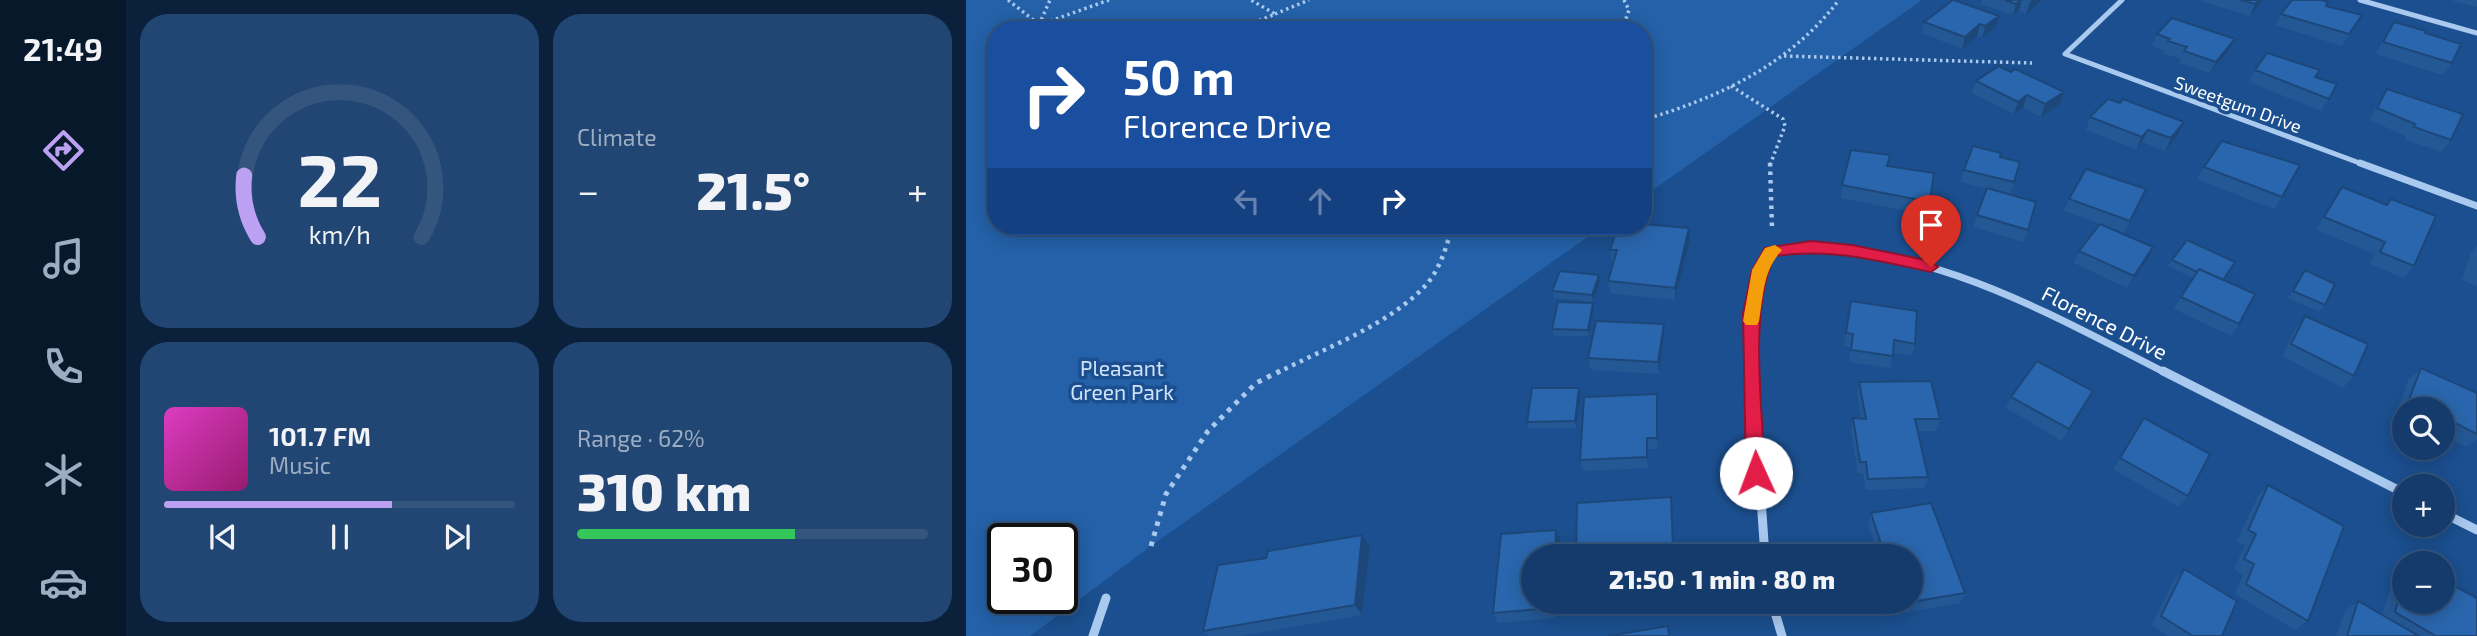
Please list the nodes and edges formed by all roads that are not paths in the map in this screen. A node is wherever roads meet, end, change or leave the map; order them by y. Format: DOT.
graph roads {
  1 [pos="2122,0"];
  2 [pos="2360,0"];
  3 [pos="2477,33"];
  4 [pos="2477,206"];
  5 [pos="2392,487"];
  6 [pos="2455,519"];
  7 [pos="2477,530"];
  8 [pos="1764,544"];
  9 [pos="1106,598"];
  10 [pos="1776,614"];
  11 [pos="1093,636"];
  12 [pos="1782,636"];
  1 -- 4 [label="street, Sweetgum Drive"];
  2 -- 3 [label="street"];
  5 -- 8 [label="street, Florence Drive"];
  6 -- 7 [label="street"];
  9 -- 11 [label="street"];
  10 -- 12 [label="street"];
}
